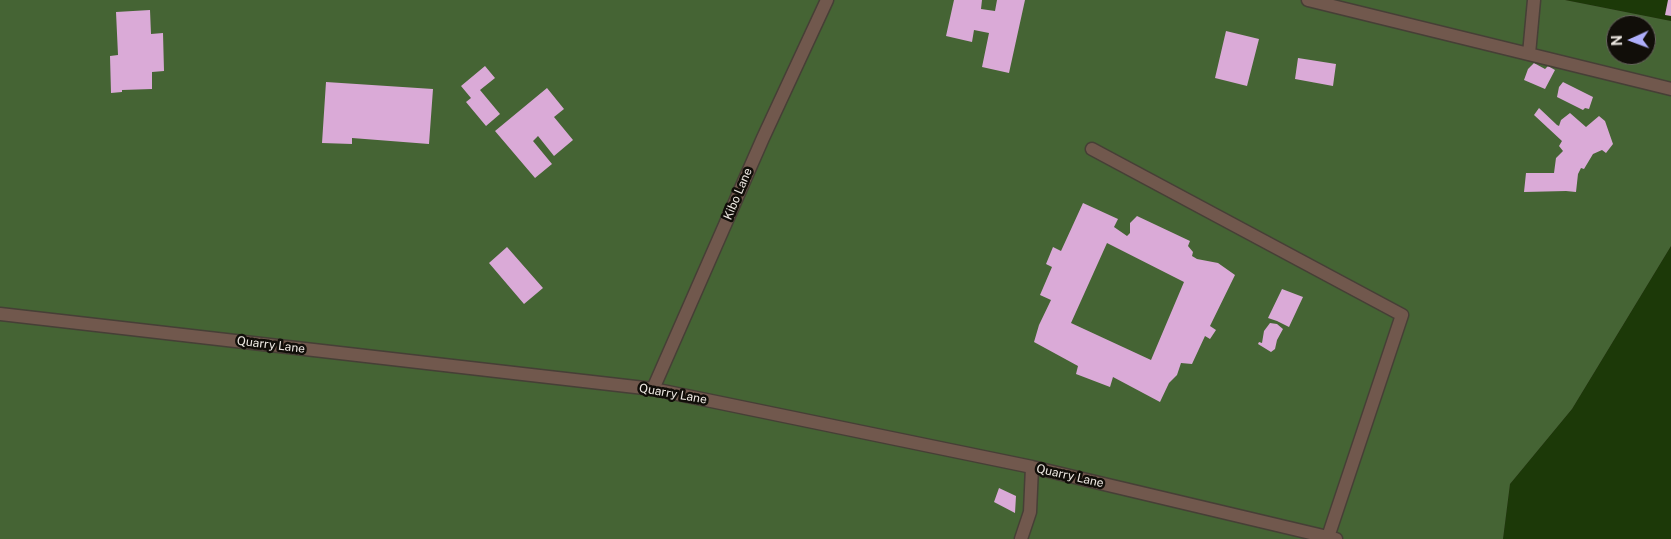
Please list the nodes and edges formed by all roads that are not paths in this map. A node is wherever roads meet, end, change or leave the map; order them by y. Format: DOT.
graph roads {
  1 [pos="827,0"];
  2 [pos="1308,0"];
  3 [pos="1534,0"];
  4 [pos="1529,54"];
  5 [pos="1671,89"];
  6 [pos="1092,149"];
  7 [pos="0,314"];
  8 [pos="654,390"];
  9 [pos="1032,467"];
  10 [pos="1332,538"];
  11 [pos="1021,539"];
  1 -- 8 [label="street, Kibo Lane"];
  2 -- 4 [label="street"];
  3 -- 4 [label="street"];
  4 -- 5 [label="street"];
  6 -- 10 [label="street"];
  7 -- 8 [label="street, Quarry Lane"];
  8 -- 9 [label="street, Quarry Lane"];
  9 -- 10 [label="street, Quarry Lane"];
  9 -- 11 [label="street"];
}
